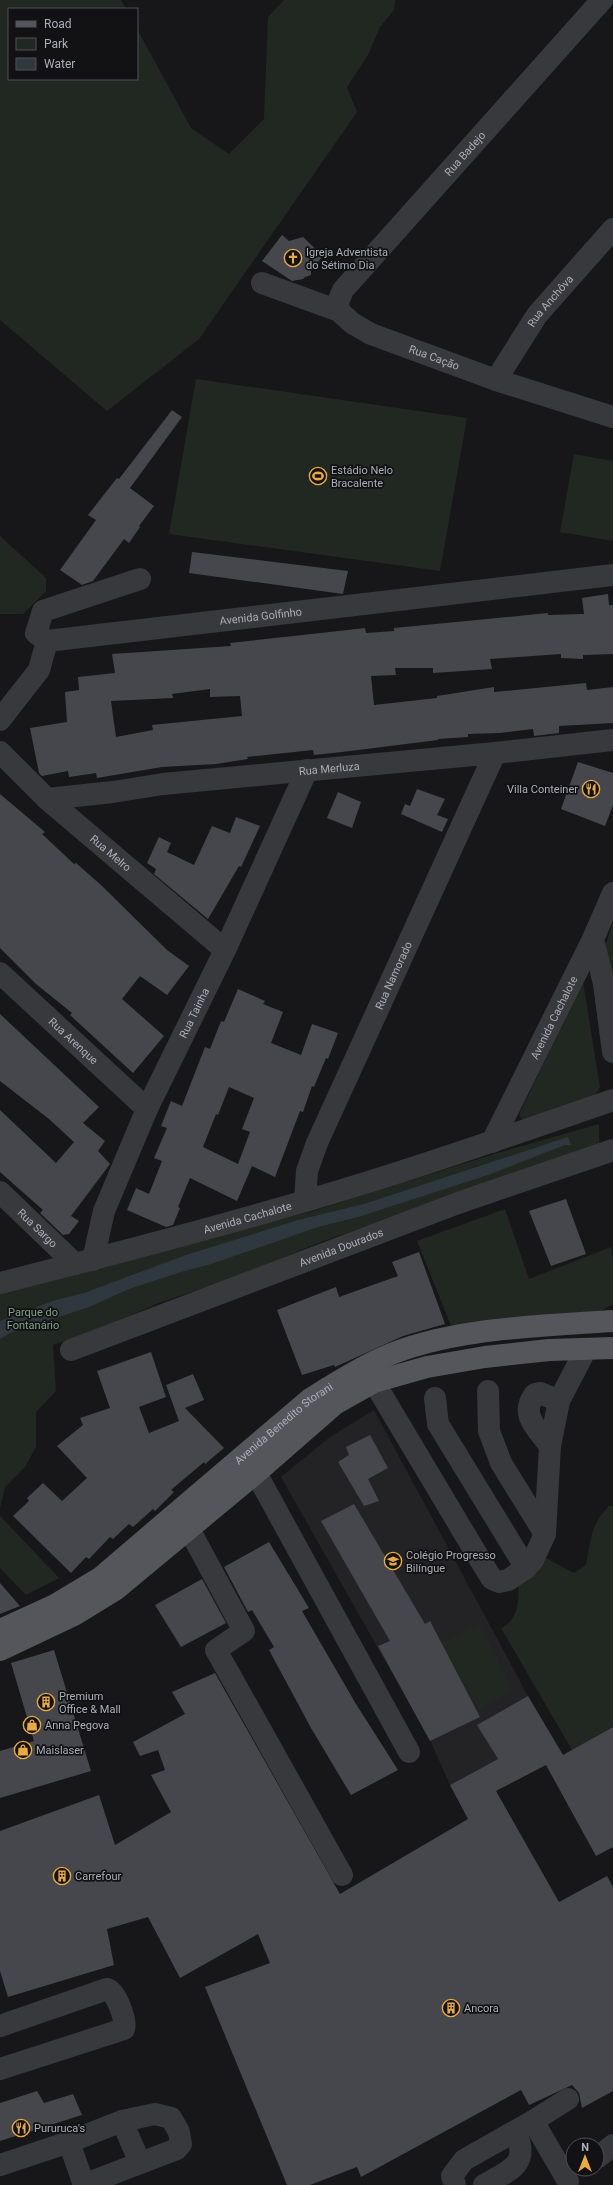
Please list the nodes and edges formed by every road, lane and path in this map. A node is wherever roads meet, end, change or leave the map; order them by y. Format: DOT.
graph roads {
  1 [pos="602,0"];
  2 [pos="613,229"];
  3 [pos="262,283"];
  4 [pos="339,312"];
  5 [pos="496,380"];
  6 [pos="613,417"];
  7 [pos="613,575"];
  8 [pos="140,579"];
  9 [pos="47,641"];
  10 [pos="0,720"];
  11 [pos="613,740"];
  12 [pos="0,752"];
  13 [pos="495,753"];
  14 [pos="306,770"];
  15 [pos="47,799"];
  16 [pos="613,893"];
  17 [pos="593,939"];
  18 [pos="225,950"];
  19 [pos="0,973"];
  20 [pos="613,1052"];
  21 [pos="613,1100"];
  22 [pos="147,1109"];
  23 [pos="492,1142"];
  24 [pos="613,1150"];
  25 [pos="0,1192"];
  26 [pos="305,1201"];
  27 [pos="84,1262"];
  28 [pos="0,1283"];
  29 [pos="613,1321"];
  30 [pos="613,1348"];
  31 [pos="586,1349"];
  32 [pos="71,1350"];
  33 [pos="374,1382"];
  34 [pos="488,1391"];
  35 [pos="435,1398"];
  36 [pos="559,1401"];
  37 [pos="550,1446"];
  38 [pos="256,1473"];
  39 [pos="189,1529"];
  40 [pos="545,1534"];
  41 [pos="526,1568"];
  42 [pos="0,1630"];
  43 [pos="0,1650"];
  44 [pos="409,1752"];
  45 [pos="342,1875"];
  46 [pos="1,2024"];
  47 [pos="0,2069"];
  48 [pos="568,2099"];
  49 [pos="122,2121"];
  50 [pos="524,2126"];
  51 [pos="69,2142"];
  52 [pos="613,2145"];
  53 [pos="605,2152"];
  54 [pos="140,2163"];
  55 [pos="0,2165"];
  56 [pos="571,2178"];
  57 [pos="83,2185"];
  58 [pos="456,2185"];
  59 [pos="484,2185"];
  1 -- 4 [label="street, Rua Badejo"];
  2 -- 5 [label="street, Rua Anchôva"];
  3 -- 4 [label="street, Rua Cação"];
  4 -- 5 [label="street, Rua Cação"];
  5 -- 6 [label="street, Rua Cação"];
  7 -- 9 [label="street, Avenida Golfinho"];
  8 -- 9 [label="street"];
  9 -- 10 [label="street"];
  11 -- 13 [label="street, Rua Merluza"];
  12 -- 15 [label="street, Rua Melro"];
  13 -- 14 [label="street, Rua Merluza"];
  13 -- 26 [label="street, Rua Namorado"];
  14 -- 15 [label="street, Rua Merluza"];
  14 -- 18 [label="street, Rua Tainha"];
  15 -- 18 [label="street, Rua Melro"];
  16 -- 17 [label="street, Avenida Cachalote"];
  17 -- 20 [label="street"];
  17 -- 23 [label="street, Avenida Cachalote"];
  18 -- 22 [label="street, Rua Tainha"];
  19 -- 22 [label="street, Rua Arenque"];
  21 -- 23 [label="street, Avenida Cachalote"];
  22 -- 27 [label="street, Rua Tainha"];
  23 -- 26 [label="street, Avenida Cachalote"];
  24 -- 32 [label="street, Avenida Dourados"];
  25 -- 27 [label="street, Rua Sargo"];
  26 -- 27 [label="street, Avenida Cachalote"];
  27 -- 28 [label="street, Avenida Cachalote"];
  29 -- 42 [label="main road, Avenida Benedito Storani"];
  30 -- 31 [label="main road, Avenida Benedito Storani"];
  31 -- 33 [label="main road, Avenida Benedito Storani"];
  31 -- 36 [label="street"];
  33 -- 38 [label="main road, Avenida Benedito Storani"];
  33 -- 41 [label="street"];
  34 -- 40 [label="street"];
  35 -- 41 [label="street"];
  36 -- 37 [label="street"];
  36 -- 37 [label="street"];
  37 -- 40 [label="street"];
  38 -- 39 [label="main road, Avenida Benedito Storani"];
  38 -- 44 [label="street"];
  39 -- 43 [label="main road, Avenida Benedito Storani"];
  39 -- 45 [label="street"];
  40 -- 41 [label="street"];
  46 -- 47 [label="street"];
  48 -- 50 [label="street"];
  49 -- 51 [label="street"];
  49 -- 54 [label="street"];
  49 -- 54 [label="street"];
  50 -- 56 [label="street"];
  50 -- 58 [label="street"];
  50 -- 59 [label="street"];
  51 -- 55 [label="street"];
  51 -- 57 [label="street"];
  52 -- 53 [label="street"];
  54 -- 57 [label="street"];
}
